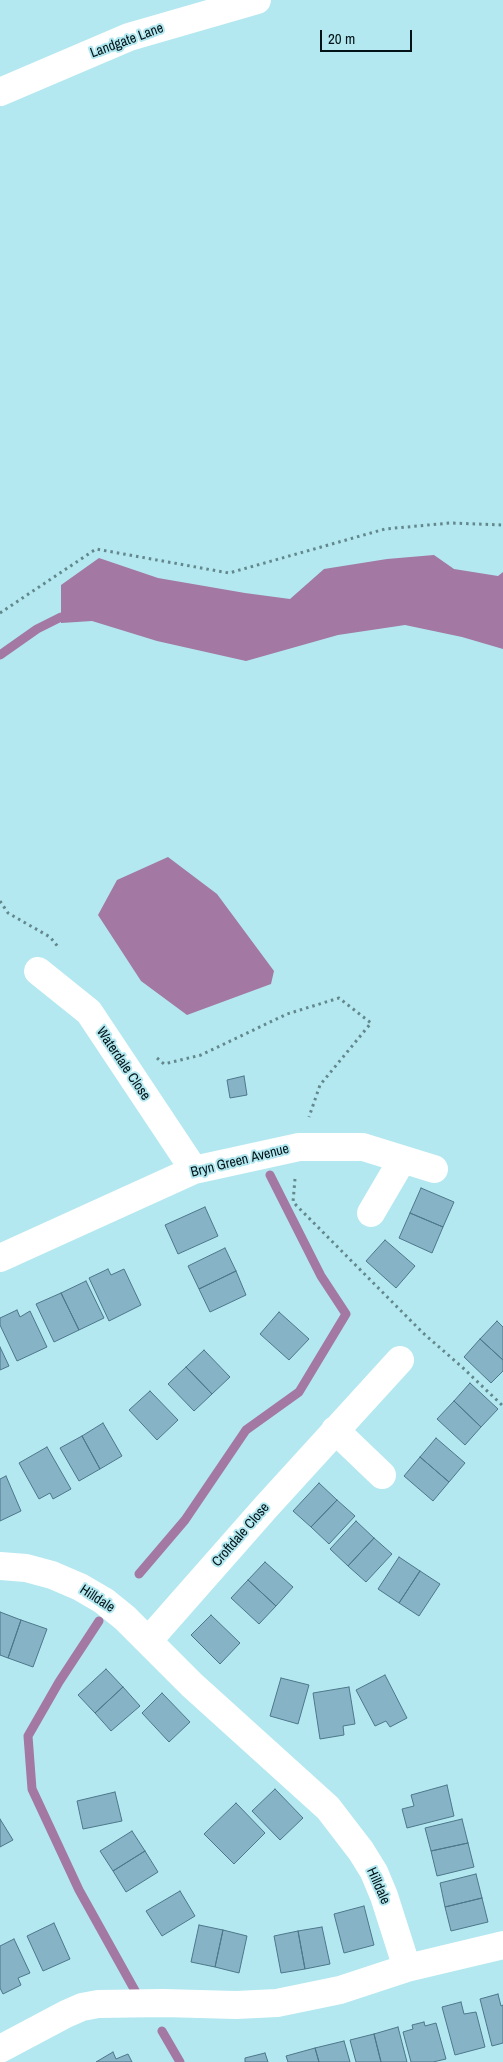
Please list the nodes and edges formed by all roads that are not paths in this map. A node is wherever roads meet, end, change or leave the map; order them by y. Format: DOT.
graph roads {
  1 [pos="257,0"];
  2 [pos="0,92"];
  3 [pos="38,971"];
  4 [pos="402,1160"];
  5 [pos="434,1169"];
  6 [pos="194,1170"];
  7 [pos="372,1213"];
  8 [pos="0,1258"];
  9 [pos="400,1360"];
  10 [pos="335,1430"];
  11 [pos="382,1475"];
  12 [pos="0,1566"];
  13 [pos="148,1640"];
  14 [pos="503,1946"];
  15 [pos="407,1968"];
  16 [pos="0,2049"];
  1 -- 2 [label="street, Landgate Lane"];
  3 -- 6 [label="street, Waterdale Close"];
  4 -- 5 [label="street, Bryn Green Avenue"];
  4 -- 6 [label="street, Bryn Green Avenue"];
  4 -- 7 [label="street"];
  6 -- 8 [label="street, Bryn Green Avenue"];
  9 -- 10 [label="street, Croftdale Close"];
  10 -- 11 [label="street"];
  10 -- 13 [label="street, Croftdale Close"];
  12 -- 13 [label="street, Hilldale"];
  13 -- 15 [label="street, Hilldale"];
  14 -- 15 [label="street"];
  15 -- 16 [label="street"];
}
